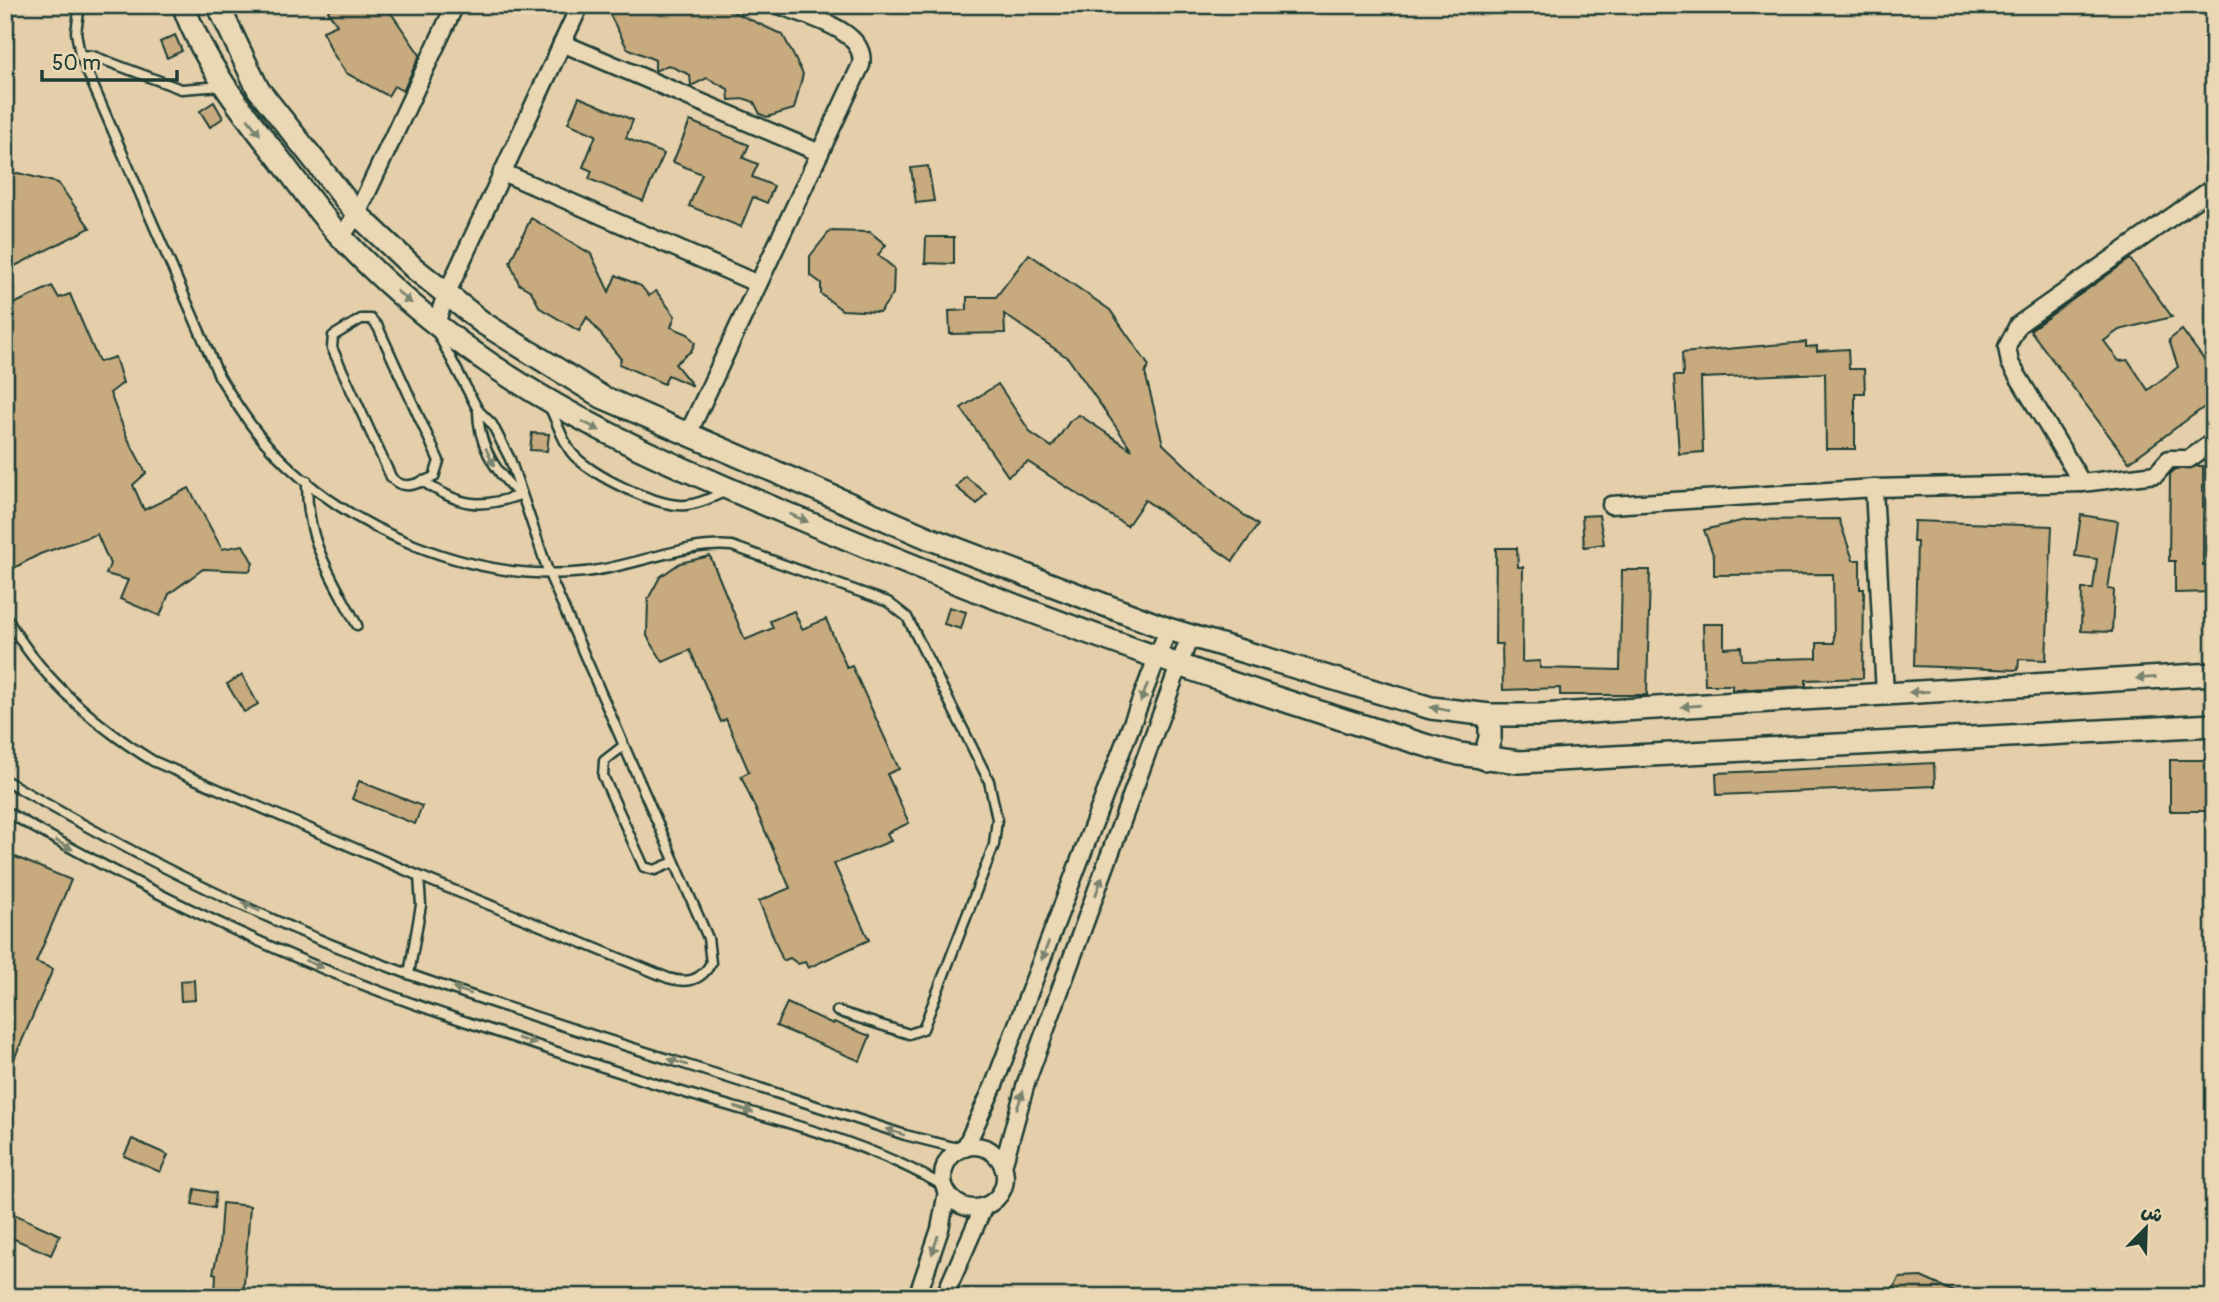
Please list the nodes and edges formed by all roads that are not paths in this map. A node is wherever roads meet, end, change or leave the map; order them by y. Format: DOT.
graph roads {
  1 [pos="80,5"];
  2 [pos="183,5"];
  3 [pos="218,5"];
  4 [pos="455,5"];
  5 [pos="580,5"];
  6 [pos="779,5"];
  7 [pos="562,43"];
  8 [pos="80,55"];
  9 [pos="225,86"];
  10 [pos="820,153"];
  11 [pos="502,172"];
  12 [pos="2214,187"];
  13 [pos="357,214"];
  14 [pos="341,237"];
  15 [pos="758,284"];
  16 [pos="446,295"];
  17 [pos="436,323"];
  18 [pos="548,402"];
  19 [pos="478,410"];
  20 [pos="687,436"];
  21 [pos="2214,441"];
  22 [pos="307,481"];
  23 [pos="422,481"];
  24 [pos="2082,483"];
  25 [pos="1874,488"];
  26 [pos="730,489"];
  27 [pos="520,495"];
  28 [pos="1611,505"];
  29 [pos="549,574"];
  30 [pos="5,615"];
  31 [pos="357,625"];
  32 [pos="1168,629"];
  33 [pos="1190,636"];
  34 [pos="1158,657"];
  35 [pos="1180,665"];
  36 [pos="2214,674"];
  37 [pos="1885,694"];
  38 [pos="1490,715"];
  39 [pos="2214,725"];
  40 [pos="622,747"];
  41 [pos="1484,759"];
  42 [pos="5,780"];
  43 [pos="5,811"];
  44 [pos="674,862"];
  45 [pos="419,876"];
  46 [pos="409,974"];
  47 [pos="837,1011"];
  48 [pos="963,1148"];
  49 [pos="1003,1166"];
  50 [pos="946,1190"];
  51 [pos="984,1206"];
  52 [pos="917,1297"];
  53 [pos="944,1297"];
  1 -- 8 [label="lane"];
  2 -- 9 [label="street"];
  3 -- 13 [label="street"];
  4 -- 13 [label="street"];
  5 -- 7 [label="street"];
  6 -- 10 [label="street"];
  7 -- 10 [label="street"];
  7 -- 11 [label="street"];
  8 -- 9 [label="lane"];
  8 -- 22 [label="lane"];
  9 -- 14 [label="street, one-way"];
  10 -- 15 [label="street"];
  11 -- 15 [label="street"];
  11 -- 16 [label="street"];
  12 -- 24 [label="street"];
  13 -- 14 [label="street"];
  13 -- 16 [label="street"];
  14 -- 17 [label="street, one-way"];
  15 -- 20 [label="street"];
  16 -- 17 [label="street"];
  16 -- 20 [label="street"];
  17 -- 18 [label="street"];
  17 -- 19 [label="lane"];
  18 -- 26 [label="street, one-way"];
  18 -- 26 [label="lane"];
  19 -- 27 [label="lane"];
  19 -- 27 [label="lane, one-way"];
  20 -- 32 [label="street"];
  21 -- 24 [label="street"];
  22 -- 29 [label="lane"];
  22 -- 31 [label="lane"];
  23 -- 23 [label="lane"];
  23 -- 27 [label="lane"];
  24 -- 25 [label="street"];
  25 -- 28 [label="street"];
  25 -- 37 [label="street"];
  26 -- 34 [label="street, one-way"];
  27 -- 29 [label="lane"];
  29 -- 40 [label="lane"];
  29 -- 47 [label="lane"];
  30 -- 45 [label="lane"];
  32 -- 33 [label="street"];
  32 -- 34 [label="street"];
  33 -- 35 [label="street"];
  38 -- 33 [label="street, one-way"];
  34 -- 35 [label="street"];
  34 -- 48 [label="street, one-way"];
  35 -- 41 [label="street"];
  49 -- 35 [label="street, one-way"];
  36 -- 37 [label="street, one-way"];
  37 -- 38 [label="street, one-way"];
  38 -- 41 [label="street"];
  39 -- 41 [label="street"];
  40 -- 44 [label="lane"];
  40 -- 44 [label="lane"];
  46 -- 42 [label="lane, one-way"];
  43 -- 50 [label="lane, one-way"];
  44 -- 45 [label="lane"];
  45 -- 46 [label="lane"];
  48 -- 46 [label="lane, one-way"];
  48 -- 49 [label="street"];
  48 -- 50 [label="street"];
  49 -- 51 [label="street"];
  50 -- 51 [label="street"];
  50 -- 52 [label="street, one-way"];
  51 -- 53 [label="street"];
}
